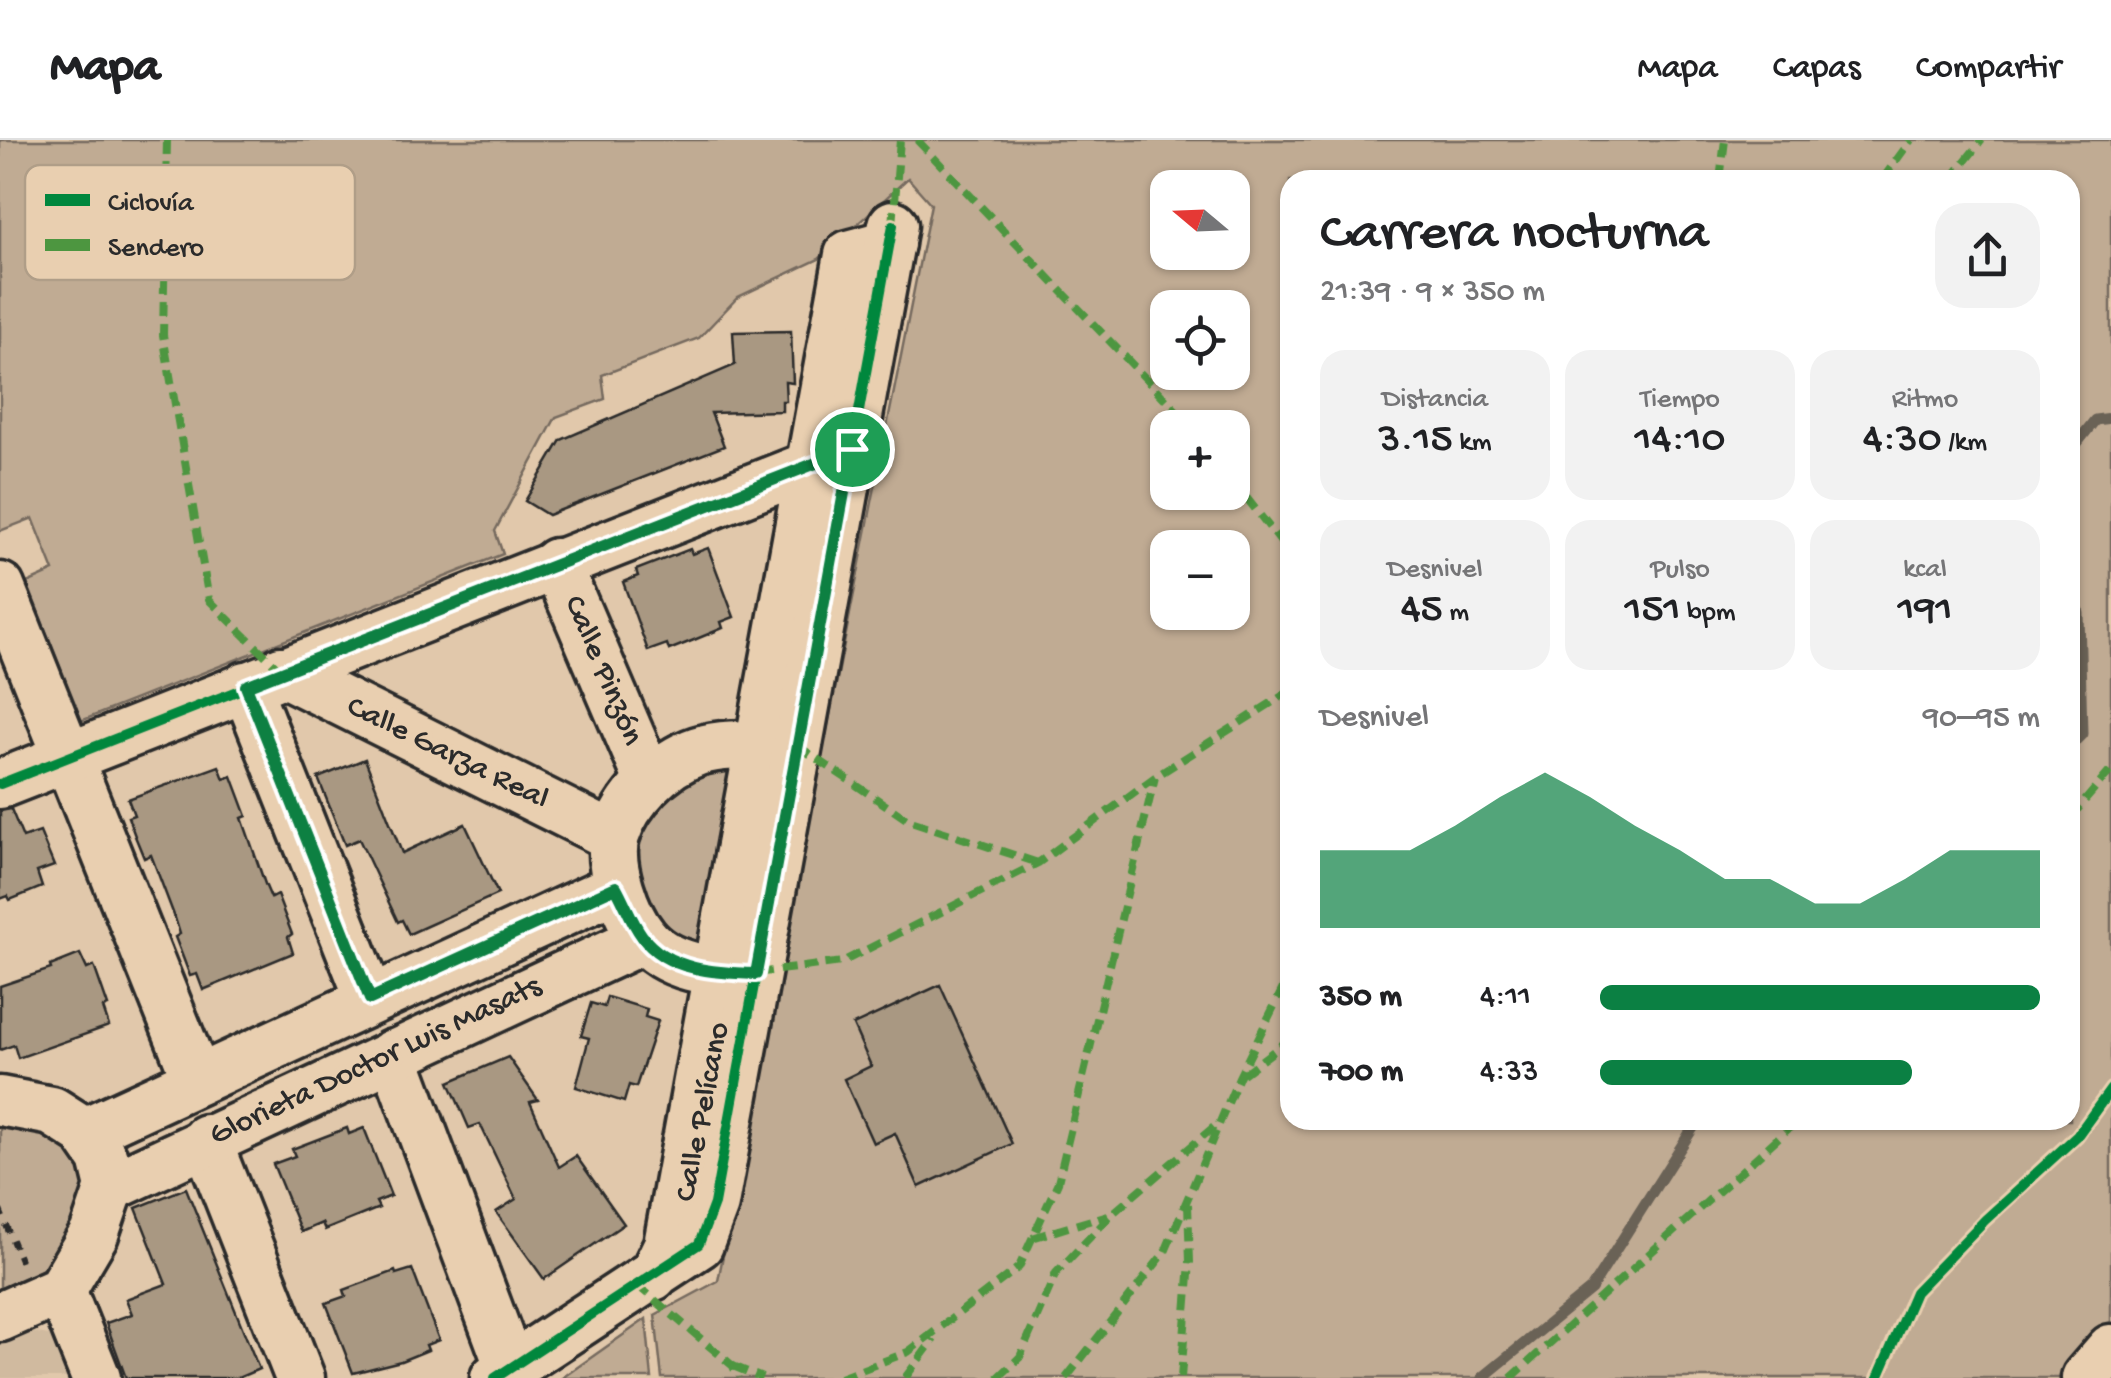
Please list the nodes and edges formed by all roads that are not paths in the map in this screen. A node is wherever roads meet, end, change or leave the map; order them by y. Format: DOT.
graph roads {
  1 [pos="892,235"];
  2 [pos="832,457"];
  3 [pos="556,563"];
  4 [pos="0,587"];
  5 [pos="263,678"];
  6 [pos="779,746"];
  7 [pos="68,757"];
  8 [pos="648,778"];
  9 [pos="0,784"];
  10 [pos="614,837"];
  11 [pos="616,887"];
  12 [pos="643,939"];
  13 [pos="737,973"];
  14 [pos="370,999"];
  15 [pos="393,1054"];
  16 [pos="197,1080"];
  17 [pos="0,1102"];
  18 [pos="85,1132"];
  19 [pos="206,1139"];
  20 [pos="110,1187"];
  21 [pos="33,1302"];
  22 [pos="2111,1349"];
  23 [pos="502,1373"];
  24 [pos="96,1378"];
  25 [pos="300,1378"];
  26 [pos="2086,1378"];
  1 -- 2 [label="street, Calle Pelícano"];
  2 -- 3 [label="street"];
  2 -- 6 [label="street, Calle Pelícano"];
  3 -- 5 [label="street"];
  3 -- 8 [label="street, Calle Pinzón"];
  4 -- 7 [label="street"];
  5 -- 7 [label="street"];
  5 -- 10 [label="street, Calle Garza Real"];
  5 -- 14 [label="street"];
  6 -- 8 [label="street"];
  6 -- 13 [label="street, Calle Pelícano"];
  7 -- 9 [label="street"];
  7 -- 16 [label="street"];
  8 -- 10 [label="street"];
  10 -- 11 [label="street"];
  11 -- 12 [label="street"];
  11 -- 14 [label="street, Glorieta Doctor Luis Masats"];
  12 -- 13 [label="street"];
  12 -- 15 [label="street, Glorieta Doctor Luis Masats"];
  13 -- 23 [label="street, Calle Pelícano"];
  14 -- 16 [label="street, Glorieta Doctor Luis Masats"];
  15 -- 19 [label="street, Glorieta Doctor Luis Masats"];
  15 -- 23 [label="street"];
  16 -- 18 [label="street, Glorieta Doctor Luis Masats"];
  17 -- 18 [label="street"];
  18 -- 20 [label="street"];
  19 -- 20 [label="street, Glorieta Doctor Luis Masats"];
  19 -- 25 [label="street"];
  20 -- 21 [label="street"];
  21 -- 24 [label="street"];
  22 -- 26 [label="street"];
}
